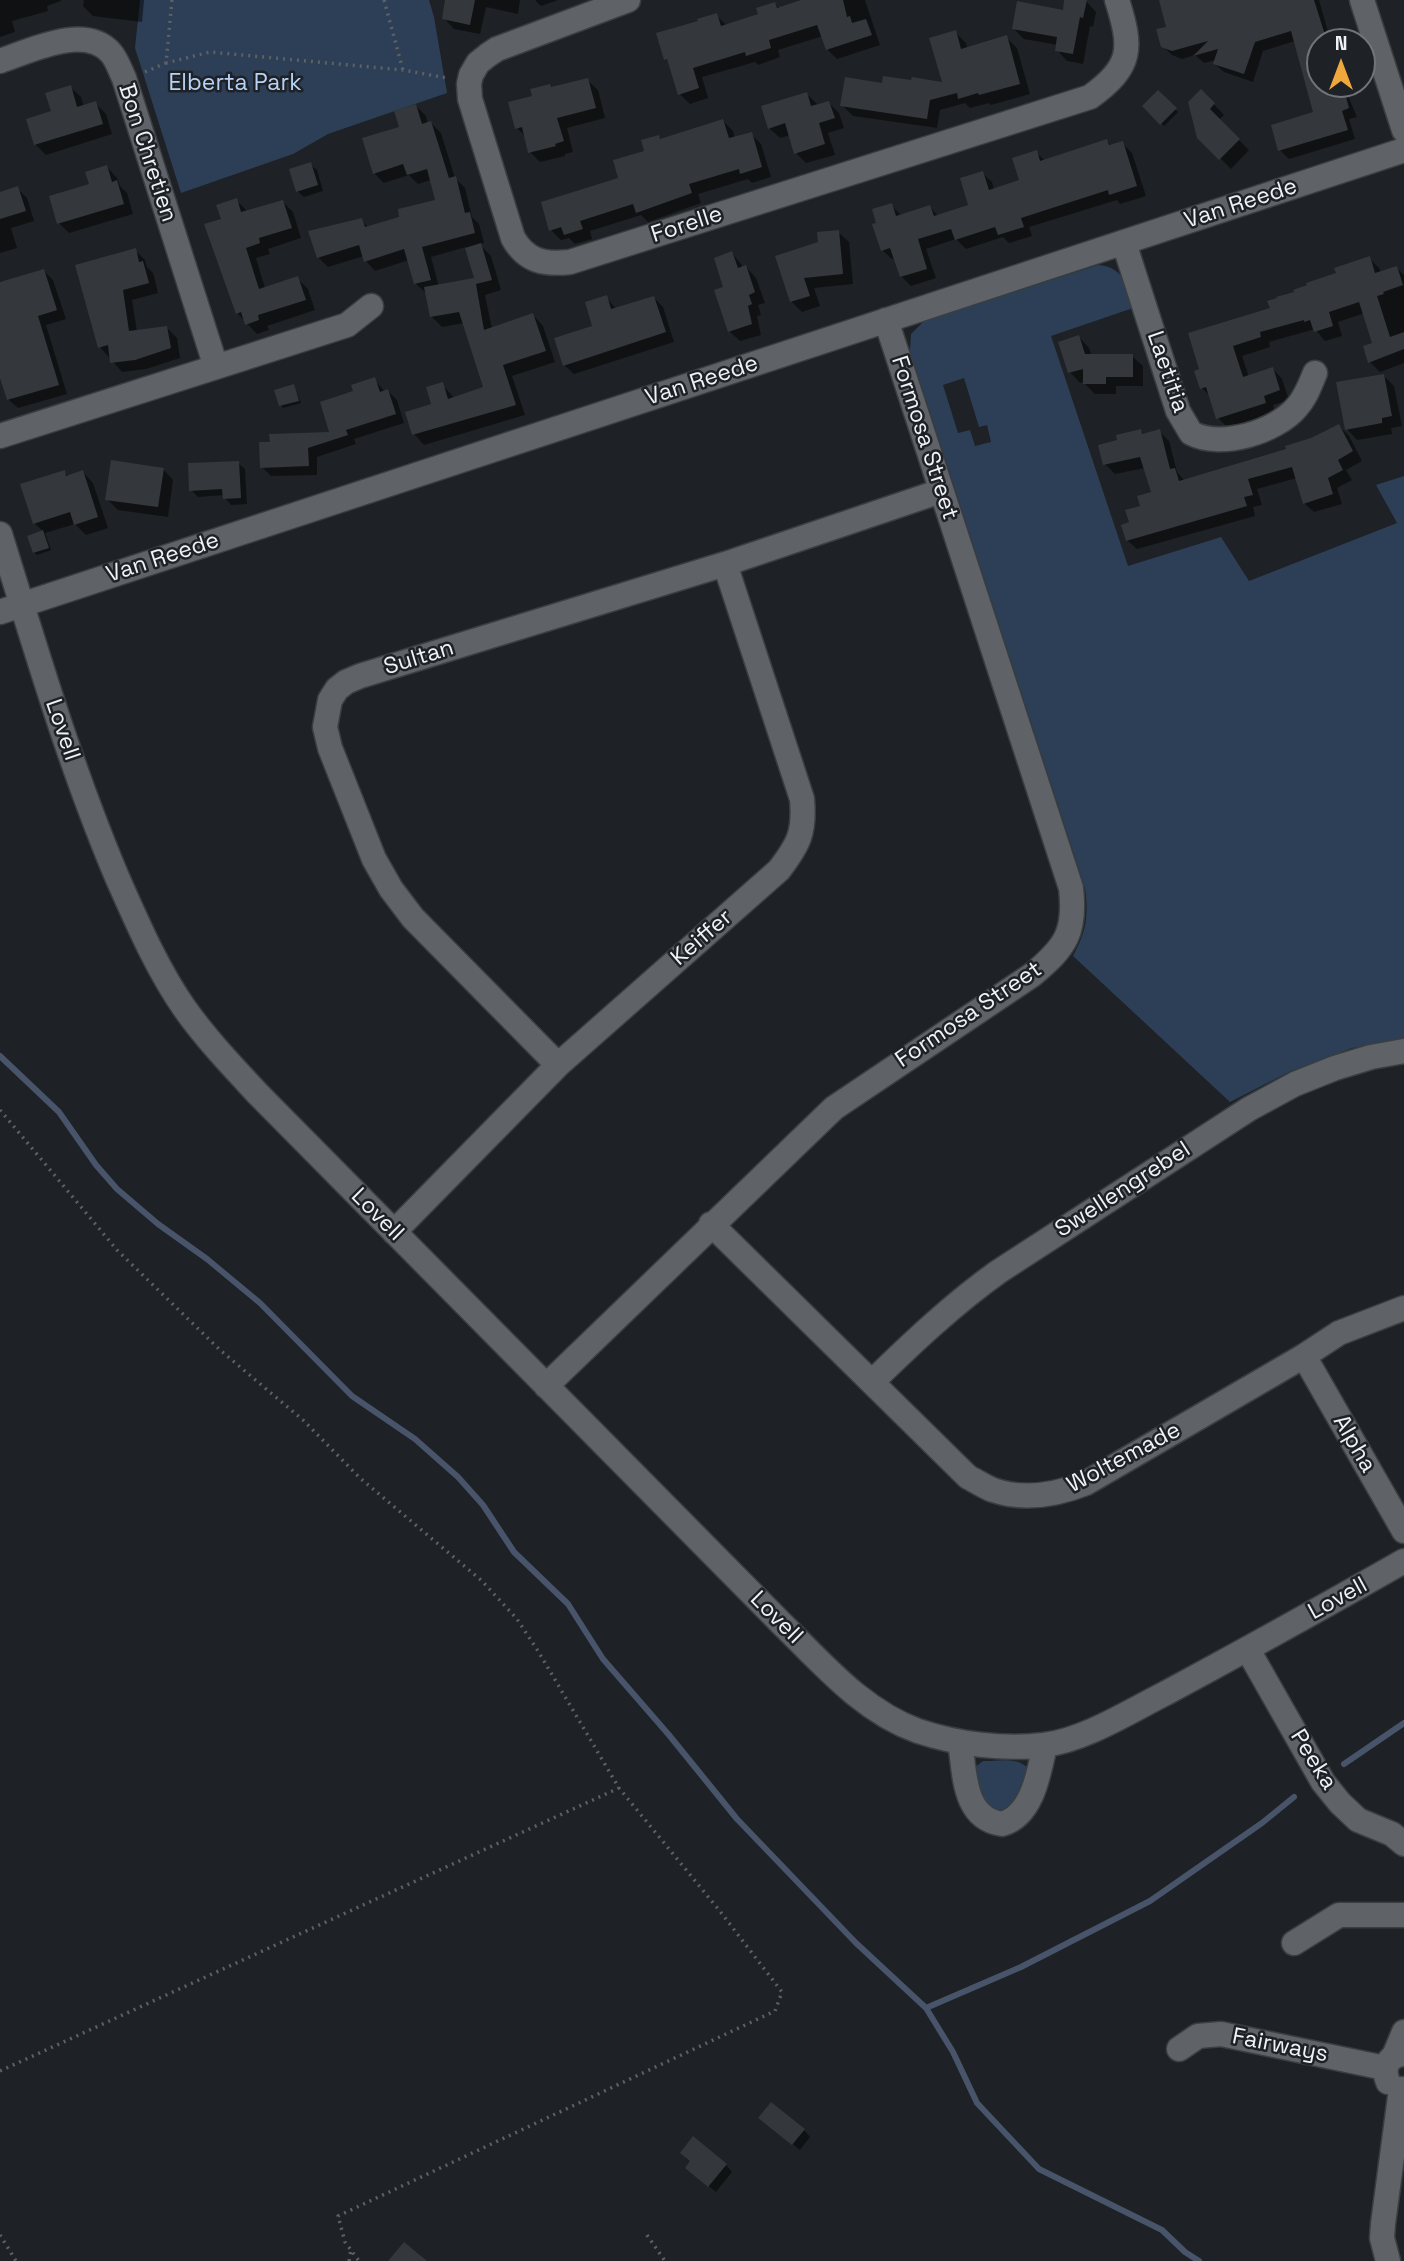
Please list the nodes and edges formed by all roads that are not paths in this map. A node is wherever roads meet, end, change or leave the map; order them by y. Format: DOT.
graph roads {
  1 [pos="628,0"];
  2 [pos="1117,0"];
  3 [pos="1362,0"];
  4 [pos="0,61"];
  5 [pos="1404,130"];
  6 [pos="1404,150"];
  7 [pos="1124,243"];
  8 [pos="371,306"];
  9 [pos="886,320"];
  10 [pos="216,367"];
  11 [pos="1315,373"];
  12 [pos="0,436"];
  13 [pos="941,491"];
  14 [pos="0,534"];
  15 [pos="725,564"];
  16 [pos="11,608"];
  17 [pos="1404,1051"];
  18 [pos="558,1065"];
  19 [pos="711,1224"];
  20 [pos="394,1232"];
  21 [pos="1404,1308"];
  22 [pos="1304,1356"];
  23 [pos="872,1382"];
  24 [pos="546,1386"];
  25 [pos="1404,1531"];
  26 [pos="1404,1561"];
  27 [pos="1248,1650"];
  28 [pos="960,1742"];
  29 [pos="1045,1745"];
  30 [pos="1400,1837"];
  31 [pos="1404,1915"];
  32 [pos="1294,1943"];
  33 [pos="1404,2032"];
  34 [pos="1179,2049"];
  35 [pos="1395,2059"];
  36 [pos="1403,2089"];
  37 [pos="1388,2261"];
  1 -- 2 [label="street, Forelle"];
  3 -- 5 [label="street"];
  4 -- 10 [label="street, Bon Chretien"];
  6 -- 7 [label="street, Van Reede"];
  7 -- 9 [label="street, Van Reede"];
  7 -- 11 [label="street, Laetitia"];
  8 -- 10 [label="street"];
  9 -- 13 [label="street, Formosa Street"];
  9 -- 16 [label="street, Van Reede"];
  10 -- 12 [label="street"];
  13 -- 15 [label="street, Sultan"];
  13 -- 19 [label="street, Formosa Street"];
  14 -- 16 [label="street, Lovell"];
  15 -- 18 [label="street, Keiffer"];
  15 -- 18 [label="street, Sultan"];
  16 -- 20 [label="street, Lovell"];
  17 -- 23 [label="street, Swellengrebel"];
  18 -- 20 [label="street, Keiffer"];
  19 -- 23 [label="street, Woltemade"];
  19 -- 24 [label="street, Formosa Street"];
  20 -- 24 [label="street, Lovell"];
  21 -- 22 [label="street, Woltemade"];
  22 -- 23 [label="street, Woltemade"];
  22 -- 25 [label="street, Alpha"];
  24 -- 28 [label="street, Lovell"];
  26 -- 27 [label="street, Lovell"];
  27 -- 29 [label="street, Lovell"];
  27 -- 30 [label="street, Peeka"];
  28 -- 29 [label="street, Lovell"];
  28 -- 29 [label="street"];
  31 -- 32 [label="street"];
  33 -- 35 [label="street"];
  34 -- 35 [label="street, Fairways"];
  35 -- 36 [label="street"];
  36 -- 37 [label="street"];
}
